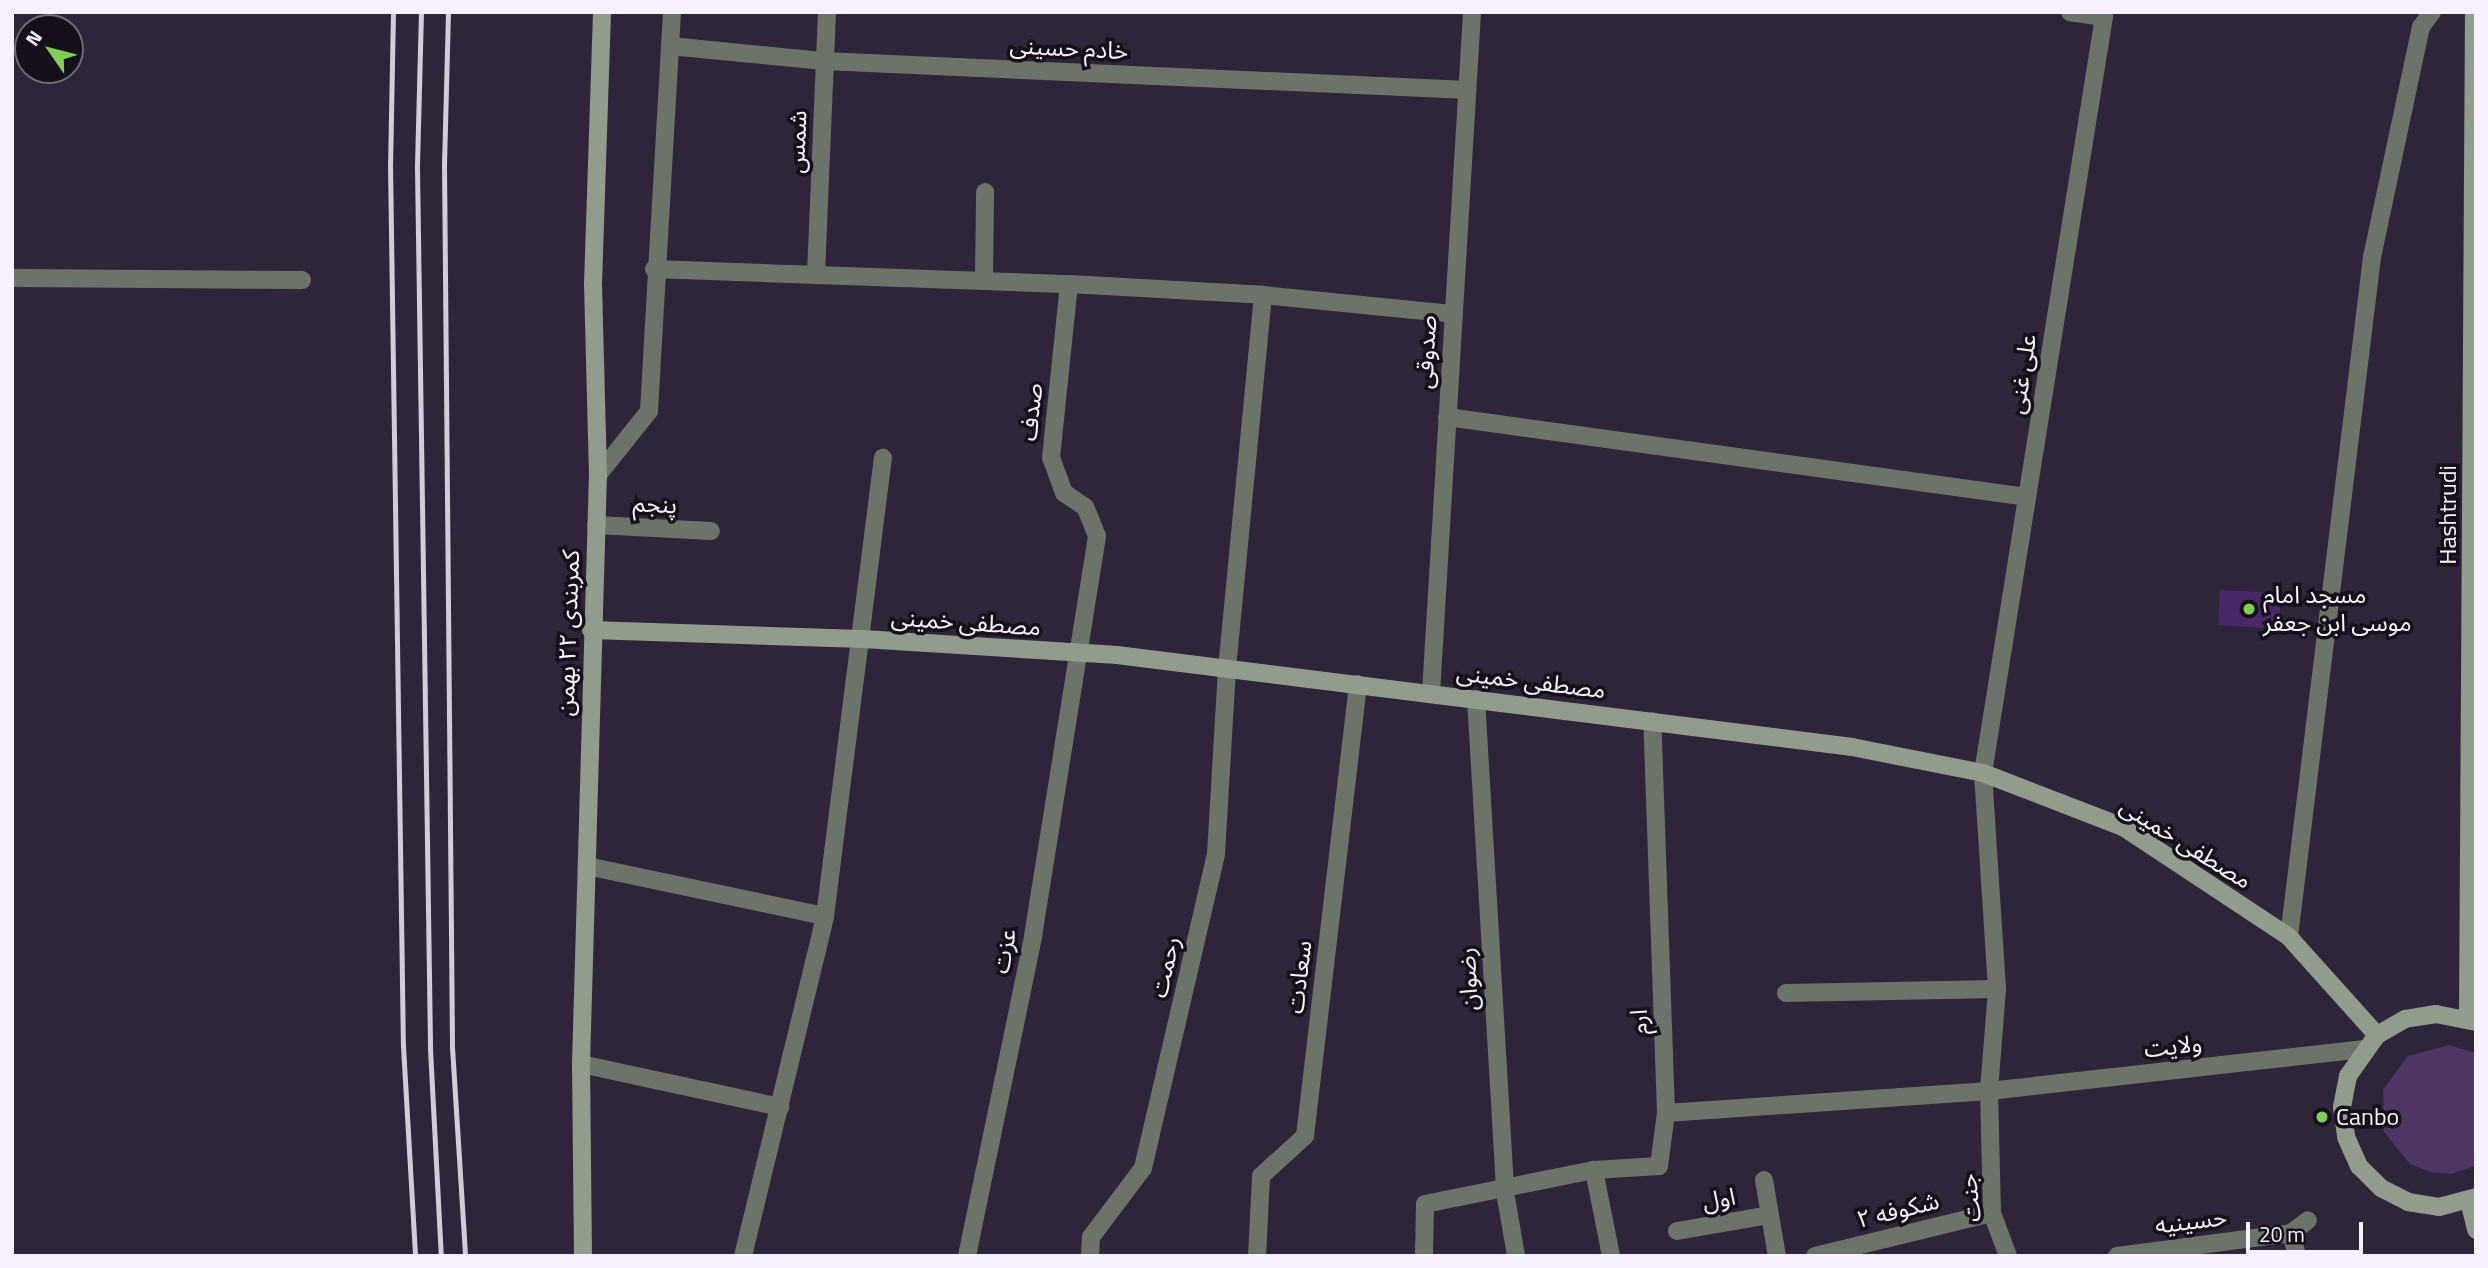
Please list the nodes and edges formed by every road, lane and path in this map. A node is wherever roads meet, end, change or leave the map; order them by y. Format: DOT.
graph roads {
  1 [pos="602,12"];
  2 [pos="672,12"];
  3 [pos="827,12"];
  4 [pos="1472,12"];
  5 [pos="2070,12"];
  6 [pos="2432,12"];
  7 [pos="2473,12"];
  8 [pos="2475,43"];
  9 [pos="670,46"];
  10 [pos="824,61"];
  11 [pos="1467,90"];
  12 [pos="2475,190"];
  13 [pos="985,192"];
  14 [pos="654,269"];
  15 [pos="817,274"];
  16 [pos="12,278"];
  17 [pos="984,279"];
  18 [pos="302,280"];
  19 [pos="1069,284"];
  20 [pos="1263,295"];
  21 [pos="1452,314"];
  22 [pos="2475,391"];
  23 [pos="1447,417"];
  24 [pos="883,458"];
  25 [pos="598,475"];
  26 [pos="2027,497"];
  27 [pos="596,525"];
  28 [pos="711,531"];
  29 [pos="591,631"];
  30 [pos="863,639"];
  31 [pos="1079,654"];
  32 [pos="1227,669"];
  33 [pos="1357,684"];
  34 [pos="1431,693"];
  35 [pos="1476,699"];
  36 [pos="1652,721"];
  37 [pos="1983,773"];
  38 [pos="587,866"];
  39 [pos="825,916"];
  40 [pos="2288,937"];
  41 [pos="1997,989"];
  42 [pos="1786,993"];
  43 [pos="2472,1020"];
  44 [pos="2377,1035"];
  45 [pos="2363,1049"];
  46 [pos="581,1064"];
  47 [pos="1989,1091"];
  48 [pos="780,1107"];
  49 [pos="1667,1113"];
  50 [pos="1594,1170"];
  51 [pos="1764,1180"];
  52 [pos="1505,1192"];
  53 [pos="2473,1199"];
  54 [pos="1992,1213"];
  55 [pos="1770,1214"];
  56 [pos="2308,1220"];
  57 [pos="2476,1230"];
  58 [pos="1677,1231"];
  59 [pos="2291,1233"];
  60 [pos="583,1256"];
  61 [pos="743,1256"];
  62 [pos="967,1256"];
  63 [pos="1090,1256"];
  64 [pos="1257,1256"];
  65 [pos="1424,1256"];
  66 [pos="1516,1256"];
  67 [pos="1611,1256"];
  68 [pos="1777,1256"];
  69 [pos="1815,1256"];
  70 [pos="2008,1256"];
  71 [pos="2117,1256"];
  72 [pos="2297,1256"];
  1 -- 25 [label="street, کمربندی ۲۲ بهمن"];
  2 -- 9 [label="street"];
  3 -- 10 [label="street, شمس"];
  4 -- 11 [label="street, صدوقی"];
  5 -- 26 [label="street, علی غنی"];
  6 -- 40 [label="street"];
  7 -- 8 [label="street, Hashtrudi"];
  8 -- 12 [label="street, Hashtrudi"];
  9 -- 10 [label="street, خادم حسینی"];
  9 -- 14 [label="street"];
  10 -- 11 [label="street, خادم حسینی"];
  10 -- 15 [label="street, شمس"];
  11 -- 21 [label="street, صدوقی"];
  12 -- 22 [label="street, Hashtrudi"];
  13 -- 17 [label="street"];
  14 -- 15 [label="street"];
  14 -- 25 [label="street"];
  15 -- 17 [label="street"];
  16 -- 18 [label="street"];
  17 -- 19 [label="street"];
  19 -- 20 [label="street"];
  19 -- 31 [label="street, صدف"];
  20 -- 21 [label="street"];
  20 -- 32 [label="street, رحمت"];
  21 -- 23 [label="street, صدوقی"];
  22 -- 43 [label="street, Hashtrudi"];
  23 -- 26 [label="street"];
  23 -- 34 [label="street, صدوقی"];
  24 -- 30 [label="street"];
  25 -- 27 [label="street, کمربندی ۲۲ بهمن"];
  26 -- 37 [label="street, علی غنی"];
  27 -- 28 [label="street, پنجم"];
  27 -- 29 [label="street, کمربندی ۲۲ بهمن"];
  29 -- 30 [label="street, مصطفی خمینی"];
  29 -- 38 [label="street, کمربندی ۲۲ بهمن"];
  30 -- 31 [label="street, مصطفی خمینی"];
  30 -- 39 [label="street"];
  31 -- 32 [label="street, مصطفی خمینی"];
  31 -- 62 [label="street, عزت"];
  32 -- 33 [label="street, مصطفی خمینی"];
  32 -- 63 [label="street, رحمت"];
  33 -- 34 [label="street, مصطفی خمینی"];
  33 -- 64 [label="street, سعادت"];
  34 -- 35 [label="street, مصطفی خمینی"];
  35 -- 36 [label="street, مصطفی خمینی"];
  35 -- 52 [label="street, رضوان"];
  36 -- 37 [label="street, مصطفی خمینی"];
  36 -- 49 [label="street, ارم"];
  37 -- 40 [label="street, مصطفی خمینی"];
  37 -- 41 [label="street, علی غنی"];
  38 -- 39 [label="street"];
  38 -- 46 [label="street, کمربندی ۲۲ بهمن"];
  39 -- 48 [label="street"];
  40 -- 44 [label="street, مصطفی خمینی"];
  41 -- 42 [label="street"];
  41 -- 47 [label="street, جنت"];
  43 -- 44 [label="street"];
  44 -- 45 [label="street"];
  45 -- 47 [label="street, ولایت"];
  45 -- 53 [label="street"];
  46 -- 48 [label="street"];
  46 -- 60 [label="street, کمربندی ۲۲ بهمن"];
  47 -- 49 [label="street, ولایت"];
  47 -- 54 [label="street, جنت"];
  48 -- 61 [label="street"];
  49 -- 50 [label="street, ارم"];
  50 -- 52 [label="street"];
  50 -- 67 [label="street"];
  51 -- 55 [label="street"];
  52 -- 65 [label="street"];
  52 -- 66 [label="street, رضوان"];
  53 -- 57 [label="street"];
  54 -- 69 [label="street, شکوفه ۲"];
  54 -- 70 [label="street, جنت"];
  55 -- 58 [label="street, اول"];
  55 -- 68 [label="street"];
  56 -- 59 [label="street, حسینیه"];
  59 -- 71 [label="street, حسینیه"];
  59 -- 72 [label="street"];
}
